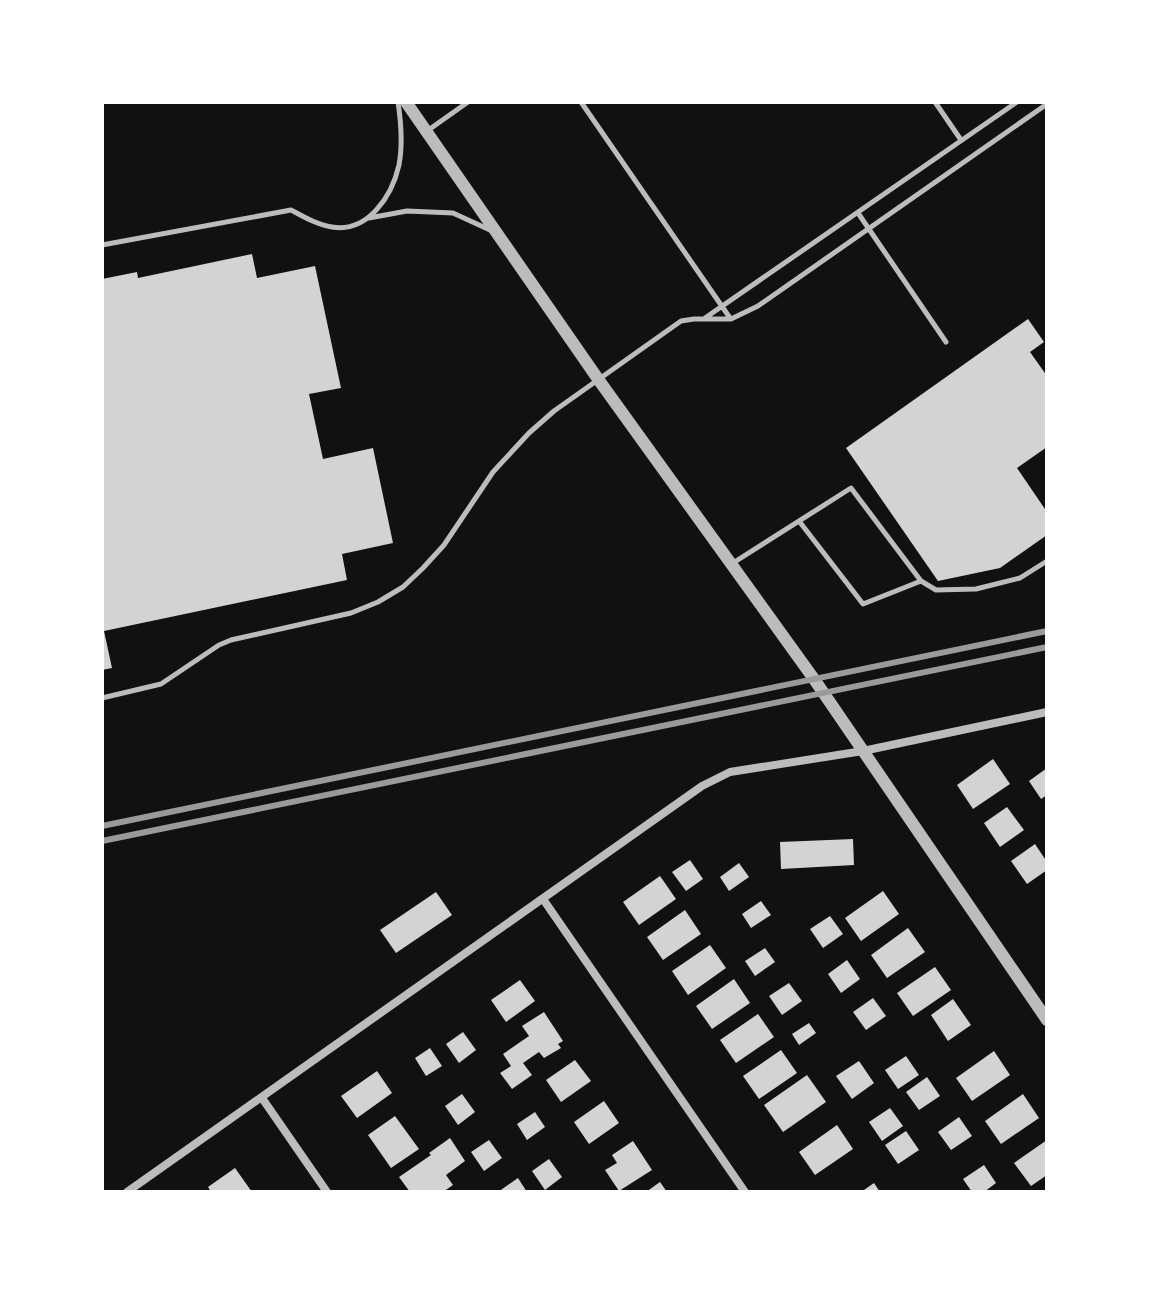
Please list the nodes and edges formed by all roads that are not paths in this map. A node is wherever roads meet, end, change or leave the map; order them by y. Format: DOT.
graph roads {
  1 [pos="398,102"];
  2 [pos="406,102"];
  3 [pos="468,102"];
  4 [pos="581,102"];
  5 [pos="935,102"];
  6 [pos="1017,102"];
  7 [pos="1047,104"];
  8 [pos="426,131"];
  9 [pos="961,140"];
  10 [pos="858,213"];
  11 [pos="368,218"];
  12 [pos="869,229"];
  13 [pos="497,234"];
  14 [pos="102,245"];
  15 [pos="723,306"];
  16 [pos="704,319"];
  17 [pos="731,319"];
  18 [pos="946,342"];
  19 [pos="598,379"];
  20 [pos="799,521"];
  21 [pos="1047,561"];
  22 [pos="732,563"];
  23 [pos="921,581"];
  24 [pos="102,698"];
  25 [pos="1047,712"];
  26 [pos="863,751"];
  27 [pos="543,899"];
  28 [pos="1047,1020"];
  29 [pos="262,1098"];
  30 [pos="127,1192"];
  31 [pos="327,1192"];
  32 [pos="745,1192"];
  1 -- 11 [label="lane"];
  2 -- 8 [label="street"];
  3 -- 8 [label="lane"];
  4 -- 15 [label="lane"];
  5 -- 9 [label="lane"];
  6 -- 9 [label="lane"];
  7 -- 12 [label="lane"];
  8 -- 13 [label="street"];
  9 -- 10 [label="lane"];
  10 -- 12 [label="lane"];
  10 -- 15 [label="lane"];
  11 -- 13 [label="lane"];
  11 -- 14 [label="lane"];
  12 -- 17 [label="lane"];
  12 -- 18 [label="lane"];
  13 -- 19 [label="street"];
  15 -- 16 [label="lane"];
  15 -- 17 [label="lane"];
  16 -- 17 [label="lane"];
  16 -- 19 [label="lane"];
  19 -- 22 [label="street"];
  19 -- 24 [label="lane"];
  20 -- 22 [label="lane"];
  20 -- 23 [label="lane"];
  20 -- 23 [label="lane"];
  21 -- 23 [label="lane"];
  22 -- 26 [label="street"];
  25 -- 26 [label="street"];
  26 -- 27 [label="street"];
  26 -- 28 [label="street"];
  27 -- 29 [label="street"];
  27 -- 32 [label="street"];
  29 -- 30 [label="street"];
  29 -- 31 [label="street"];
}
